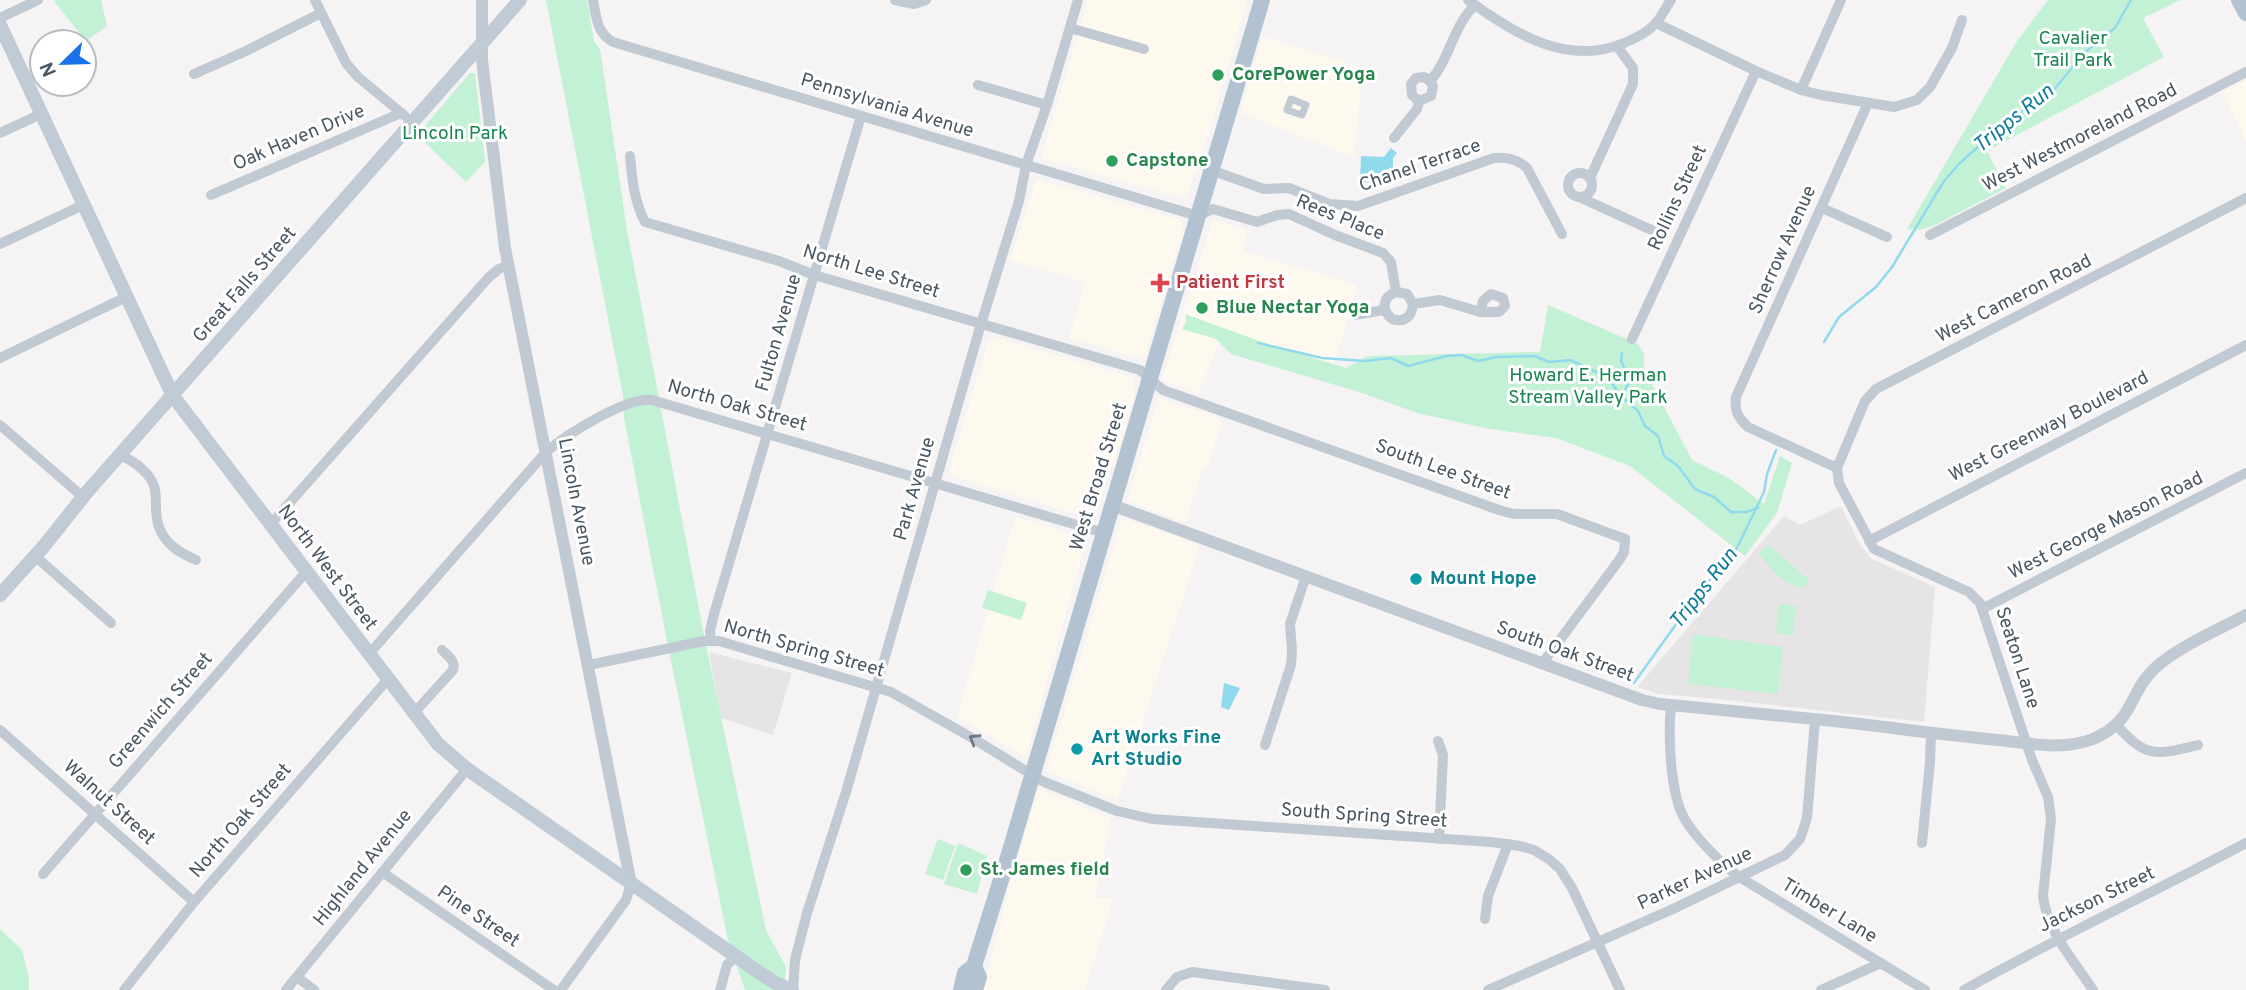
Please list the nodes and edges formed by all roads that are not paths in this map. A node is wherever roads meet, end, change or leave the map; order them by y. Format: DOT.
graph roads {
  1 [pos="315,0"];
  2 [pos="482,0"];
  3 [pos="520,0"];
  4 [pos="593,0"];
  5 [pos="895,0"];
  6 [pos="926,0"];
  7 [pos="1078,0"];
  8 [pos="1262,0"];
  9 [pos="1671,0"];
  10 [pos="1841,0"];
  11 [pos="2239,0"];
  12 [pos="37,1"];
  13 [pos="1478,3"];
  14 [pos="321,13"];
  15 [pos="2246,13"];
  16 [pos="0,18"];
  17 [pos="1962,20"];
  18 [pos="1656,23"];
  19 [pos="0,25"];
  20 [pos="1070,28"];
  21 [pos="481,44"];
  22 [pos="1617,46"];
  23 [pos="1144,49"];
  24 [pos="1756,71"];
  25 [pos="2246,72"];
  26 [pos="194,74"];
  27 [pos="1430,80"];
  28 [pos="978,85"];
  29 [pos="1801,90"];
  30 [pos="1419,101"];
  31 [pos="1868,103"];
  32 [pos="1047,105"];
  33 [pos="401,113"];
  34 [pos="41,114"];
  35 [pos="861,116"];
  36 [pos="413,123"];
  37 [pos="0,133"];
  38 [pos="1394,138"];
  39 [pos="630,156"];
  40 [pos="1026,165"];
  41 [pos="1211,170"];
  42 [pos="1590,178"];
  43 [pos="211,195"];
  44 [pos="1579,197"];
  45 [pos="2246,198"];
  46 [pos="83,205"];
  47 [pos="1822,208"];
  48 [pos="1198,216"];
  49 [pos="1656,232"];
  50 [pos="1562,234"];
  51 [pos="1930,235"];
  52 [pos="1886,236"];
  53 [pos="0,244"];
  54 [pos="508,265"];
  55 [pos="814,275"];
  56 [pos="1396,292"];
  57 [pos="126,297"];
  58 [pos="1413,304"];
  59 [pos="1384,310"];
  60 [pos="1480,312"];
  61 [pos="1354,315"];
  62 [pos="981,324"];
  63 [pos="1632,339"];
  64 [pos="2246,345"];
  65 [pos="0,358"];
  66 [pos="1150,379"];
  67 [pos="173,396"];
  68 [pos="0,425"];
  69 [pos="768,433"];
  70 [pos="546,452"];
  71 [pos="119,456"];
  72 [pos="1837,468"];
  73 [pos="2246,473"];
  74 [pos="935,483"];
  75 [pos="83,497"];
  76 [pos="1112,505"];
  77 [pos="270,525"];
  78 [pos="1104,533"];
  79 [pos="1869,541"];
  80 [pos="35,556"];
  81 [pos="196,560"];
  82 [pos="306,572"];
  83 [pos="1306,576"];
  84 [pos="3,587"];
  85 [pos="1982,609"];
  86 [pos="2246,615"];
  87 [pos="111,623"];
  88 [pos="711,640"];
  89 [pos="442,650"];
  90 [pos="369,654"];
  91 [pos="1542,664"];
  92 [pos="589,665"];
  93 [pos="387,679"];
  94 [pos="876,686"];
  95 [pos="1671,705"];
  96 [pos="414,713"];
  97 [pos="1815,720"];
  98 [pos="2116,725"];
  99 [pos="0,730"];
  100 [pos="1931,733"];
  101 [pos="1438,741"];
  102 [pos="1265,744"];
  103 [pos="2026,744"];
  104 [pos="2198,745"];
  105 [pos="467,769"];
  106 [pos="1032,775"];
  107 [pos="95,814"];
  108 [pos="1440,839"];
  109 [pos="1922,843"];
  110 [pos="2246,843"];
  111 [pos="1508,844"];
  112 [pos="382,872"];
  113 [pos="43,874"];
  114 [pos="1741,878"];
  115 [pos="631,884"];
  116 [pos="194,902"];
  117 [pos="1485,919"];
  118 [pos="2059,938"];
  119 [pos="1598,942"];
  120 [pos="736,956"];
  121 [pos="1881,962"];
  122 [pos="974,966"];
  123 [pos="297,977"];
  124 [pos="124,990"];
  125 [pos="286,990"];
  126 [pos="314,990"];
  127 [pos="554,990"];
  128 [pos="561,990"];
  129 [pos="720,990"];
  130 [pos="793,990"];
  131 [pos="961,990"];
  132 [pos="975,990"];
  133 [pos="1166,990"];
  134 [pos="1325,990"];
  135 [pos="1488,990"];
  136 [pos="1620,990"];
  137 [pos="1821,990"];
  138 [pos="1925,990"];
  139 [pos="1964,990"];
  140 [pos="2093,990"];
  1 -- 14 [label="street"];
  2 -- 21 [label="street, Lincoln Avenue"];
  3 -- 21 [label="main road, Great Falls Street"];
  4 -- 35 [label="street, Pennsylvania Avenue"];
  5 -- 6 [label="street"];
  7 -- 20 [label="street, Park Avenue"];
  8 -- 41 [label="main road, West Broad Street"];
  9 -- 18 [label="street"];
  10 -- 29 [label="street"];
  11 -- 15 [label="main road"];
  12 -- 16 [label="street"];
  13 -- 22 [label="street"];
  13 -- 27 [label="street"];
  14 -- 26 [label="street"];
  14 -- 33 [label="street"];
  17 -- 31 [label="street"];
  18 -- 22 [label="street"];
  18 -- 24 [label="street"];
  19 -- 34 [label="main road, North West Street"];
  20 -- 23 [label="street"];
  20 -- 32 [label="street, Park Avenue"];
  21 -- 36 [label="main road, Great Falls Street"];
  21 -- 54 [label="street, Lincoln Avenue"];
  22 -- 42 [label="street"];
  24 -- 29 [label="street"];
  24 -- 63 [label="street, Rollins Street"];
  25 -- 51 [label="street, West Westmoreland Road"];
  27 -- 30 [label="street"];
  27 -- 30 [label="street"];
  28 -- 32 [label="street"];
  29 -- 31 [label="street"];
  30 -- 38 [label="street"];
  31 -- 47 [label="street, Sherrow Avenue"];
  32 -- 40 [label="street, Park Avenue"];
  33 -- 36 [label="street"];
  33 -- 43 [label="street, Oak Haven Drive"];
  34 -- 37 [label="street"];
  34 -- 46 [label="main road, North West Street"];
  35 -- 40 [label="street, Pennsylvania Avenue"];
  35 -- 55 [label="street, Fulton Avenue"];
  36 -- 67 [label="main road, Great Falls Street"];
  39 -- 55 [label="street, North Lee Street"];
  40 -- 48 [label="street, Pennsylvania Avenue"];
  40 -- 62 [label="street, Park Avenue"];
  41 -- 48 [label="main road, West Broad Street"];
  41 -- 50 [label="street, Chanel Terrace"];
  42 -- 44 [label="street"];
  42 -- 44 [label="street"];
  44 -- 49 [label="street"];
  45 -- 72 [label="street, West Cameron Road"];
  46 -- 53 [label="street"];
  46 -- 57 [label="main road, North West Street"];
  47 -- 52 [label="street"];
  47 -- 72 [label="street, Sherrow Avenue"];
  48 -- 56 [label="street, Rees Place"];
  48 -- 66 [label="main road, West Broad Street"];
  54 -- 70 [label="street, Lincoln Avenue"];
  54 -- 77 [label="street"];
  55 -- 62 [label="street, North Lee Street"];
  55 -- 69 [label="street, Fulton Avenue"];
  56 -- 58 [label="street"];
  56 -- 59 [label="street"];
  57 -- 65 [label="street"];
  57 -- 67 [label="main road, North West Street"];
  58 -- 59 [label="street"];
  58 -- 60 [label="street"];
  59 -- 61 [label="street"];
  62 -- 66 [label="street, North Lee Street"];
  62 -- 74 [label="street, Park Avenue"];
  64 -- 79 [label="street, West Greenway Boulevard"];
  66 -- 76 [label="main road, West Broad Street"];
  66 -- 91 [label="street, South Lee Street"];
  67 -- 71 [label="main road, Great Falls Street"];
  67 -- 77 [label="main road, North West Street"];
  68 -- 75 [label="street"];
  69 -- 70 [label="street, North Oak Street"];
  69 -- 74 [label="street, North Oak Street"];
  69 -- 88 [label="street, Fulton Avenue"];
  70 -- 90 [label="street, North Oak Street"];
  70 -- 92 [label="street, Lincoln Avenue"];
  71 -- 75 [label="main road, Great Falls Street"];
  71 -- 81 [label="street"];
  72 -- 79 [label="street, Seaton Lane"];
  73 -- 85 [label="street, West George Mason Road"];
  74 -- 78 [label="street, North Oak Street"];
  74 -- 94 [label="street, Park Avenue"];
  75 -- 80 [label="main road, Great Falls Street"];
  76 -- 78 [label="main road, West Broad Street"];
  76 -- 83 [label="street, South Oak Street"];
  77 -- 82 [label="main road, North West Street"];
  78 -- 106 [label="main road, West Broad Street"];
  79 -- 85 [label="street, Seaton Lane"];
  80 -- 84 [label="main road, Great Falls Street"];
  80 -- 87 [label="street"];
  82 -- 90 [label="main road, North West Street"];
  82 -- 107 [label="street, Greenwich Street"];
  83 -- 91 [label="street, South Oak Street"];
  83 -- 102 [label="street"];
  85 -- 103 [label="street, Seaton Lane"];
  86 -- 98 [label="street"];
  88 -- 92 [label="street, North Spring Street"];
  88 -- 94 [label="street, North Spring Street"];
  89 -- 96 [label="street"];
  90 -- 93 [label="main road, North West Street"];
  91 -- 95 [label="street, South Oak Street"];
  92 -- 115 [label="street, Lincoln Avenue"];
  93 -- 96 [label="main road, North West Street"];
  93 -- 116 [label="street, North Oak Street"];
  106 -- 94 [label="street, North Spring Street, one-way"];
  94 -- 130 [label="street, Park Avenue"];
  95 -- 97 [label="street, South Oak Street"];
  95 -- 114 [label="street, Timber Lane"];
  96 -- 105 [label="main road, North West Street"];
  97 -- 100 [label="street, South Oak Street"];
  97 -- 114 [label="street, Parker Avenue"];
  98 -- 103 [label="street, South Oak Street"];
  98 -- 104 [label="street"];
  99 -- 107 [label="street, Walnut Street"];
  100 -- 103 [label="street, South Oak Street"];
  100 -- 109 [label="street"];
  101 -- 108 [label="street"];
  103 -- 118 [label="street, Seaton Lane"];
  105 -- 112 [label="street, Highland Avenue"];
  105 -- 115 [label="main road, North West Street"];
  106 -- 108 [label="street, South Spring Street"];
  106 -- 122 [label="main road, West Broad Street"];
  107 -- 113 [label="street, Greenwich Street"];
  107 -- 116 [label="street, Walnut Street"];
  108 -- 111 [label="street, South Spring Street"];
  110 -- 118 [label="street, Jackson Street"];
  111 -- 117 [label="street"];
  111 -- 119 [label="street, South Spring Street"];
  112 -- 123 [label="street, Highland Avenue"];
  112 -- 127 [label="street, Pine Street"];
  114 -- 119 [label="street, Parker Avenue"];
  114 -- 121 [label="street, Timber Lane"];
  115 -- 120 [label="main road, North West Street"];
  115 -- 128 [label="street"];
  116 -- 124 [label="street, North Oak Street"];
  118 -- 139 [label="street, Jackson Street"];
  118 -- 140 [label="street, Seaton Lane"];
  119 -- 135 [label="street, Parker Avenue"];
  119 -- 136 [label="street, South Spring Street"];
  120 -- 129 [label="street"];
  120 -- 130 [label="main road, North West Street"];
  121 -- 137 [label="street"];
  121 -- 138 [label="street, Timber Lane"];
  122 -- 131 [label="main road, West Broad Street"];
  122 -- 132 [label="main road, West Broad Street"];
  123 -- 125 [label="street, Highland Avenue"];
  123 -- 126 [label="street"];
  133 -- 134 [label="street"];
}
